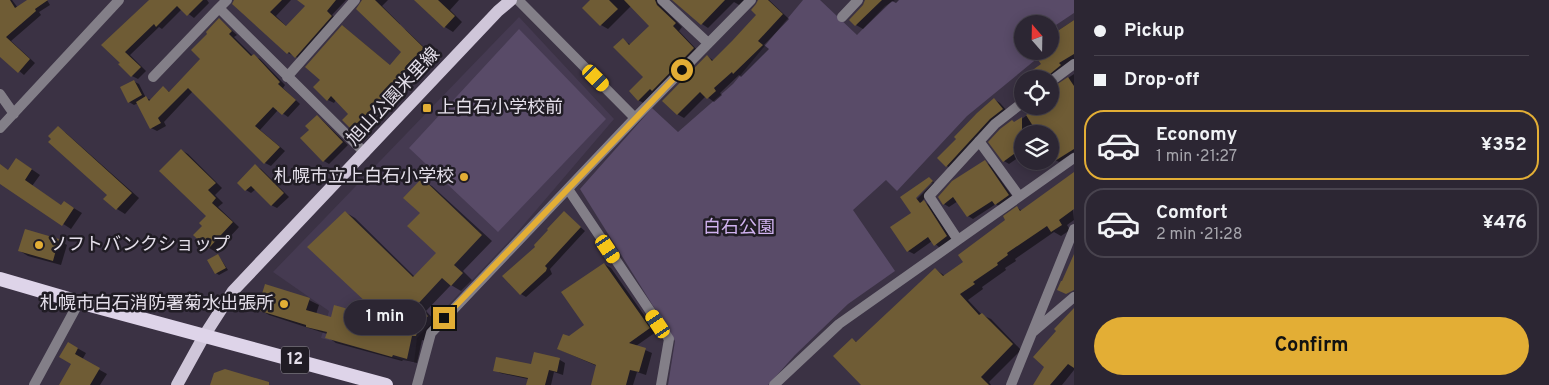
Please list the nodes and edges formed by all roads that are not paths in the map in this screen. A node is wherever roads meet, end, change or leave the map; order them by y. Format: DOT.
graph roads {
  1 [pos="119,0"];
  2 [pos="227,0"];
  3 [pos="355,0"];
  4 [pos="511,0"];
  5 [pos="518,0"];
  6 [pos="662,0"];
  7 [pos="751,0"];
  8 [pos="858,0"];
  9 [pos="219,8"];
  10 [pos="842,17"];
  11 [pos="708,43"];
  12 [pos="1074,64"];
  13 [pos="1059,75"];
  14 [pos="152,77"];
  15 [pos="288,77"];
  16 [pos="0,94"];
  17 [pos="1014,109"];
  18 [pos="14,114"];
  19 [pos="635,118"];
  20 [pos="0,128"];
  21 [pos="979,141"];
  22 [pos="365,153"];
  23 [pos="1074,158"];
  24 [pos="568,189"];
  25 [pos="1019,196"];
  26 [pos="1074,229"];
  27 [pos="958,240"];
  28 [pos="0,279"];
  29 [pos="1074,297"];
  30 [pos="79,302"];
  31 [pos="1031,333"];
  32 [pos="204,336"];
  33 [pos="380,384"];
  34 [pos="34,385"];
  35 [pos="177,385"];
  36 [pos="417,385"];
  37 [pos="661,385"];
  38 [pos="774,385"];
  39 [pos="1011,385"];
  1 -- 18 [label="street"];
  2 -- 9 [label="street"];
  3 -- 15 [label="street"];
  4 -- 22 [label="main road, 旭山公園米里線"];
  5 -- 19 [label="street"];
  6 -- 11 [label="street"];
  7 -- 11 [label="street"];
  8 -- 10 [label="street"];
  9 -- 14 [label="street"];
  9 -- 15 [label="street"];
  11 -- 19 [label="street"];
  12 -- 13 [label="street"];
  15 -- 22 [label="street"];
  16 -- 18 [label="street"];
  17 -- 21 [label="street"];
  18 -- 20 [label="street"];
  19 -- 24 [label="street"];
  21 -- 25 [label="street"];
  21 -- 27 [label="street"];
  22 -- 32 [label="main road, 旭山公園米里線"];
  23 -- 25 [label="street"];
  24 -- 36 [label="street"];
  24 -- 37 [label="street"];
  25 -- 27 [label="street"];
  26 -- 31 [label="street"];
  27 -- 38 [label="street"];
  28 -- 30 [label="highway, 12"];
  29 -- 31 [label="street"];
  30 -- 32 [label="highway, 12"];
  30 -- 34 [label="street"];
  31 -- 39 [label="street"];
  32 -- 33 [label="highway, 12"];
  32 -- 35 [label="main road, 旭山公園米里線"];
}
